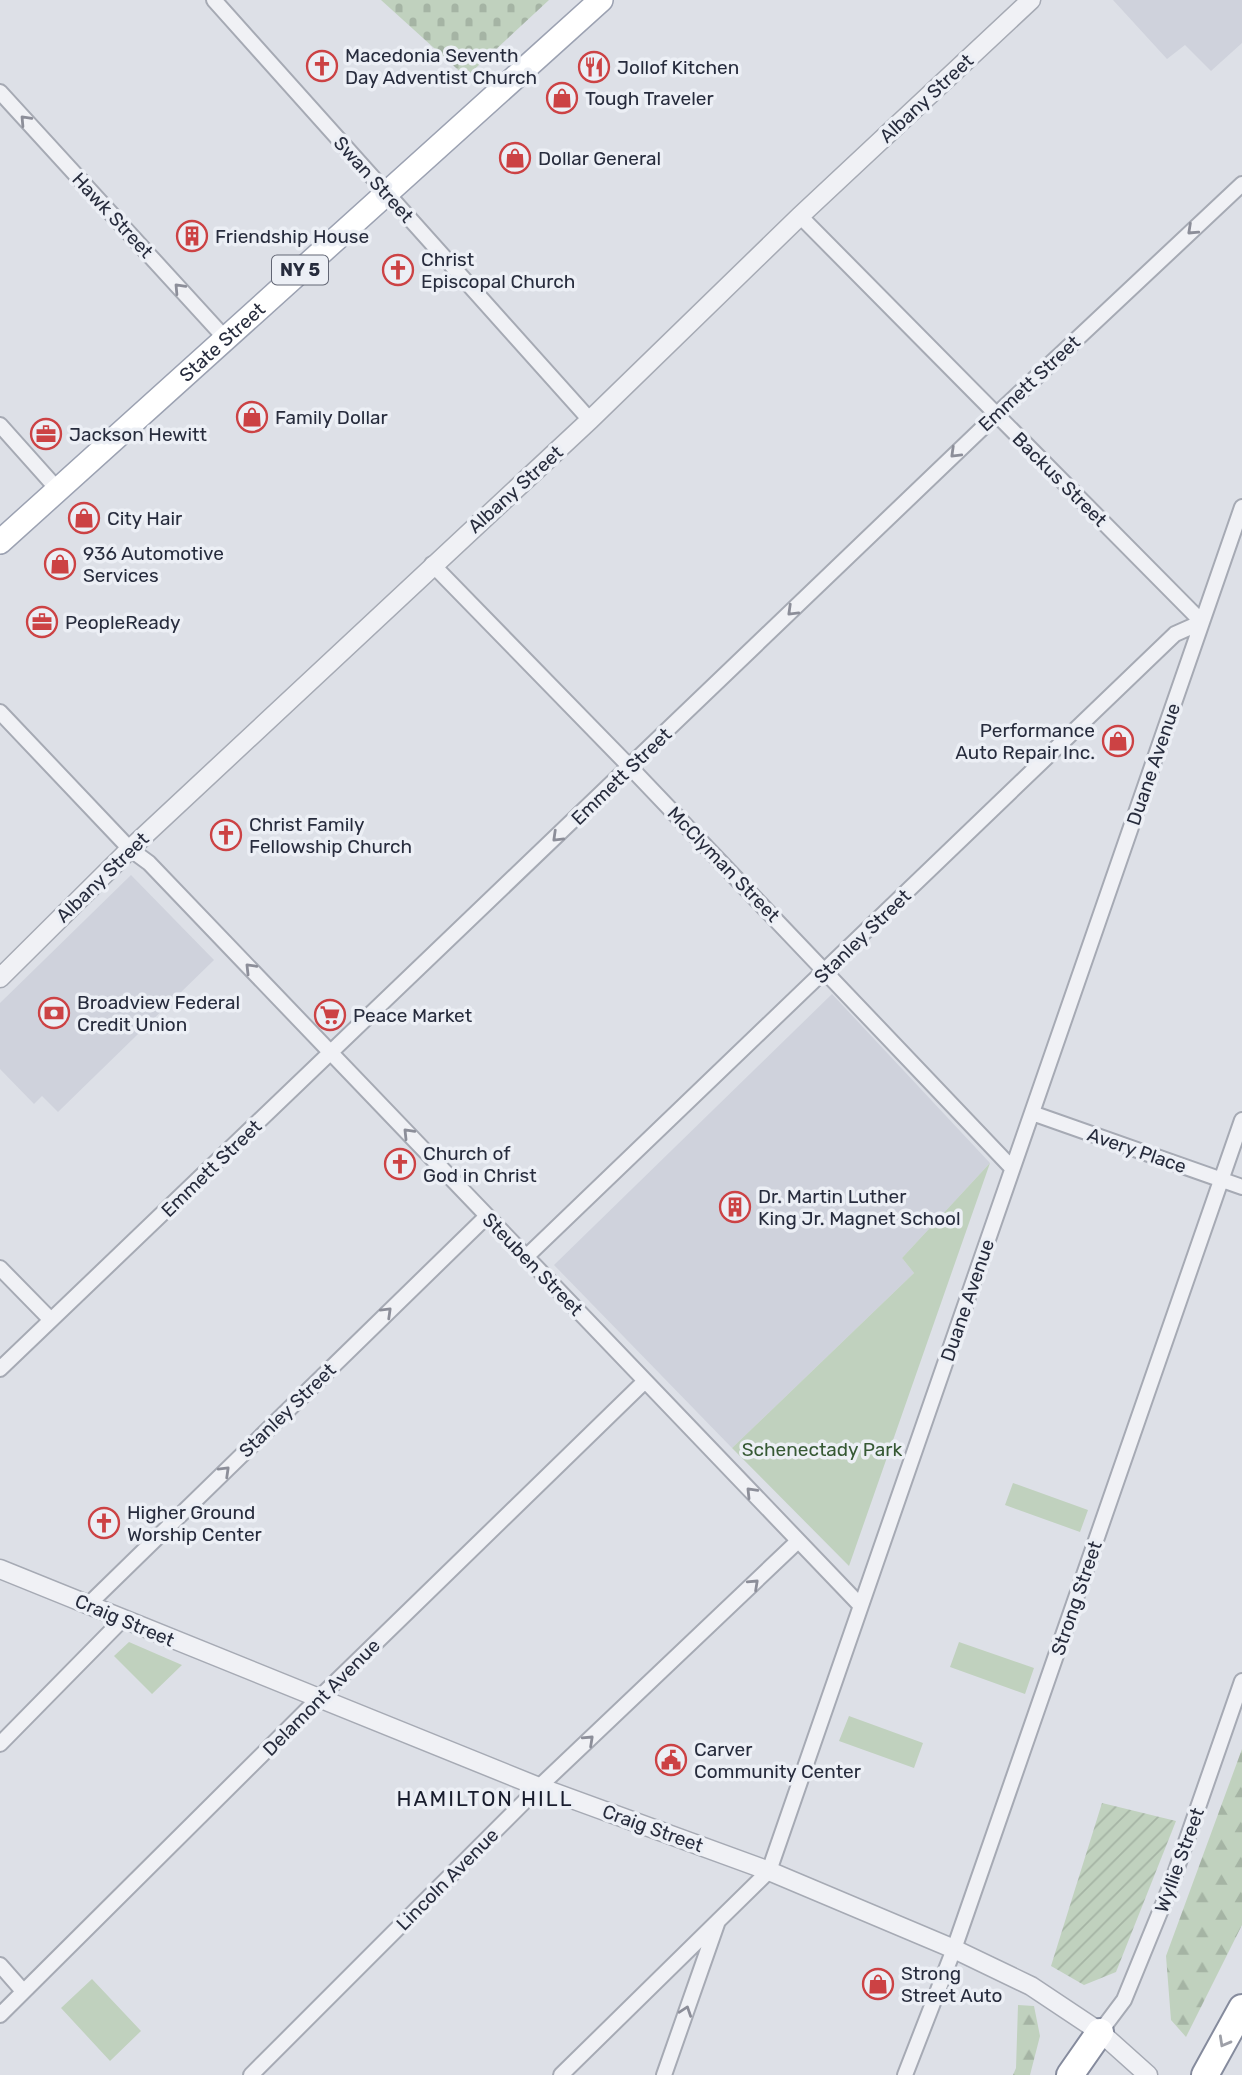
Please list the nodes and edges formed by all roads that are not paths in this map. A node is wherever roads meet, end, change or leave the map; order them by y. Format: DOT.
graph roads {
  1 [pos="214,0"];
  2 [pos="601,0"];
  3 [pos="1031,0"];
  4 [pos="0,92"];
  5 [pos="1242,184"];
  6 [pos="385,192"];
  7 [pos="800,216"];
  8 [pos="225,338"];
  9 [pos="996,415"];
  10 [pos="590,420"];
  11 [pos="0,425"];
  12 [pos="59,491"];
  13 [pos="1242,507"];
  14 [pos="0,542"];
  15 [pos="432,564"];
  16 [pos="1202,622"];
  17 [pos="0,712"];
  18 [pos="631,767"];
  19 [pos="130,849"];
  20 [pos="827,971"];
  21 [pos="0,978"];
  22 [pos="332,1054"];
  23 [pos="1032,1113"];
  24 [pos="1242,1119"];
  25 [pos="1012,1168"];
  26 [pos="1222,1180"];
  27 [pos="1242,1187"];
  28 [pos="487,1216"];
  29 [pos="526,1257"];
  30 [pos="0,1268"];
  31 [pos="51,1320"];
  32 [pos="0,1369"];
  33 [pos="645,1381"];
  34 [pos="798,1541"];
  35 [pos="0,1569"];
  36 [pos="88,1605"];
  37 [pos="860,1605"];
  38 [pos="122,1620"];
  39 [pos="1242,1681"];
  40 [pos="318,1699"];
  41 [pos="0,1744"];
  42 [pos="539,1787"];
  43 [pos="769,1871"];
  44 [pos="719,1918"];
  45 [pos="954,1949"];
  46 [pos="0,1965"];
  47 [pos="23,1991"];
  48 [pos="1242,2008"];
  49 [pos="0,2015"];
  50 [pos="1100,2032"];
  51 [pos="251,2075"];
  52 [pos="561,2075"];
  53 [pos="664,2075"];
  54 [pos="905,2075"];
  55 [pos="1070,2075"];
  56 [pos="1148,2075"];
  57 [pos="1205,2075"];
  1 -- 6 [label="street, Swan Street"];
  2 -- 6 [label="main road, State Street / NY 5"];
  3 -- 7 [label="street, Albany Street"];
  8 -- 4 [label="street, Hawk Street, one-way"];
  5 -- 9 [label="street, Emmett Street, one-way"];
  6 -- 8 [label="main road, State Street / NY 5"];
  6 -- 10 [label="street, Swan Street"];
  7 -- 9 [label="street, Backus Street"];
  7 -- 10 [label="street, Albany Street"];
  8 -- 12 [label="main road, State Street / NY 5"];
  9 -- 16 [label="street, Backus Street"];
  9 -- 18 [label="street, Emmett Street, one-way"];
  10 -- 15 [label="street, Albany Street"];
  11 -- 12 [label="street"];
  12 -- 14 [label="main road, State Street / NY 5"];
  13 -- 16 [label="street, Duane Avenue"];
  15 -- 18 [label="street, McClyman Street"];
  15 -- 19 [label="street, Albany Street"];
  16 -- 20 [label="street, Stanley Street"];
  16 -- 23 [label="street, Duane Avenue"];
  17 -- 19 [label="street, Steuben Street"];
  18 -- 20 [label="street, McClyman Street"];
  18 -- 22 [label="street, Emmett Street, one-way"];
  19 -- 21 [label="street, Albany Street"];
  22 -- 19 [label="street, Steuben Street, one-way"];
  20 -- 25 [label="street, McClyman Street"];
  20 -- 29 [label="street, Stanley Street"];
  28 -- 22 [label="street, Steuben Street, one-way"];
  22 -- 31 [label="street, Emmett Street"];
  23 -- 25 [label="street, Duane Avenue"];
  23 -- 26 [label="street, Avery Place"];
  24 -- 26 [label="street, Strong Street"];
  25 -- 37 [label="street, Duane Avenue"];
  26 -- 27 [label="street, Avery Place"];
  26 -- 45 [label="street, Strong Street"];
  28 -- 29 [label="street, Steuben Street"];
  36 -- 28 [label="street, Stanley Street, one-way"];
  29 -- 33 [label="street, Steuben Street"];
  30 -- 31 [label="street"];
  31 -- 32 [label="street, Emmett Street"];
  34 -- 33 [label="street, Steuben Street, one-way"];
  33 -- 40 [label="street, Delamont Avenue"];
  34 -- 37 [label="street, Steuben Street"];
  42 -- 34 [label="street, Lincoln Avenue, one-way"];
  35 -- 36 [label="street, Craig Street"];
  36 -- 38 [label="street, Craig Street"];
  37 -- 43 [label="street, Duane Avenue"];
  38 -- 40 [label="street, Craig Street"];
  38 -- 41 [label="street"];
  39 -- 50 [label="street, Wyllie Street"];
  40 -- 42 [label="street, Craig Street"];
  40 -- 47 [label="street, Delamont Avenue"];
  42 -- 43 [label="street, Craig Street"];
  42 -- 51 [label="street, Lincoln Avenue"];
  43 -- 44 [label="street, Duane Avenue"];
  43 -- 45 [label="street, Craig Street"];
  44 -- 52 [label="street"];
  53 -- 44 [label="street, Duane Avenue, one-way"];
  45 -- 50 [label="street, Craig Street"];
  45 -- 54 [label="street, Strong Street"];
  46 -- 47 [label="street"];
  47 -- 49 [label="street, Delamont Avenue"];
  48 -- 57 [label="highway, one-way"];
  50 -- 55 [label="highway"];
  50 -- 56 [label="street, Craig Street"];
}
